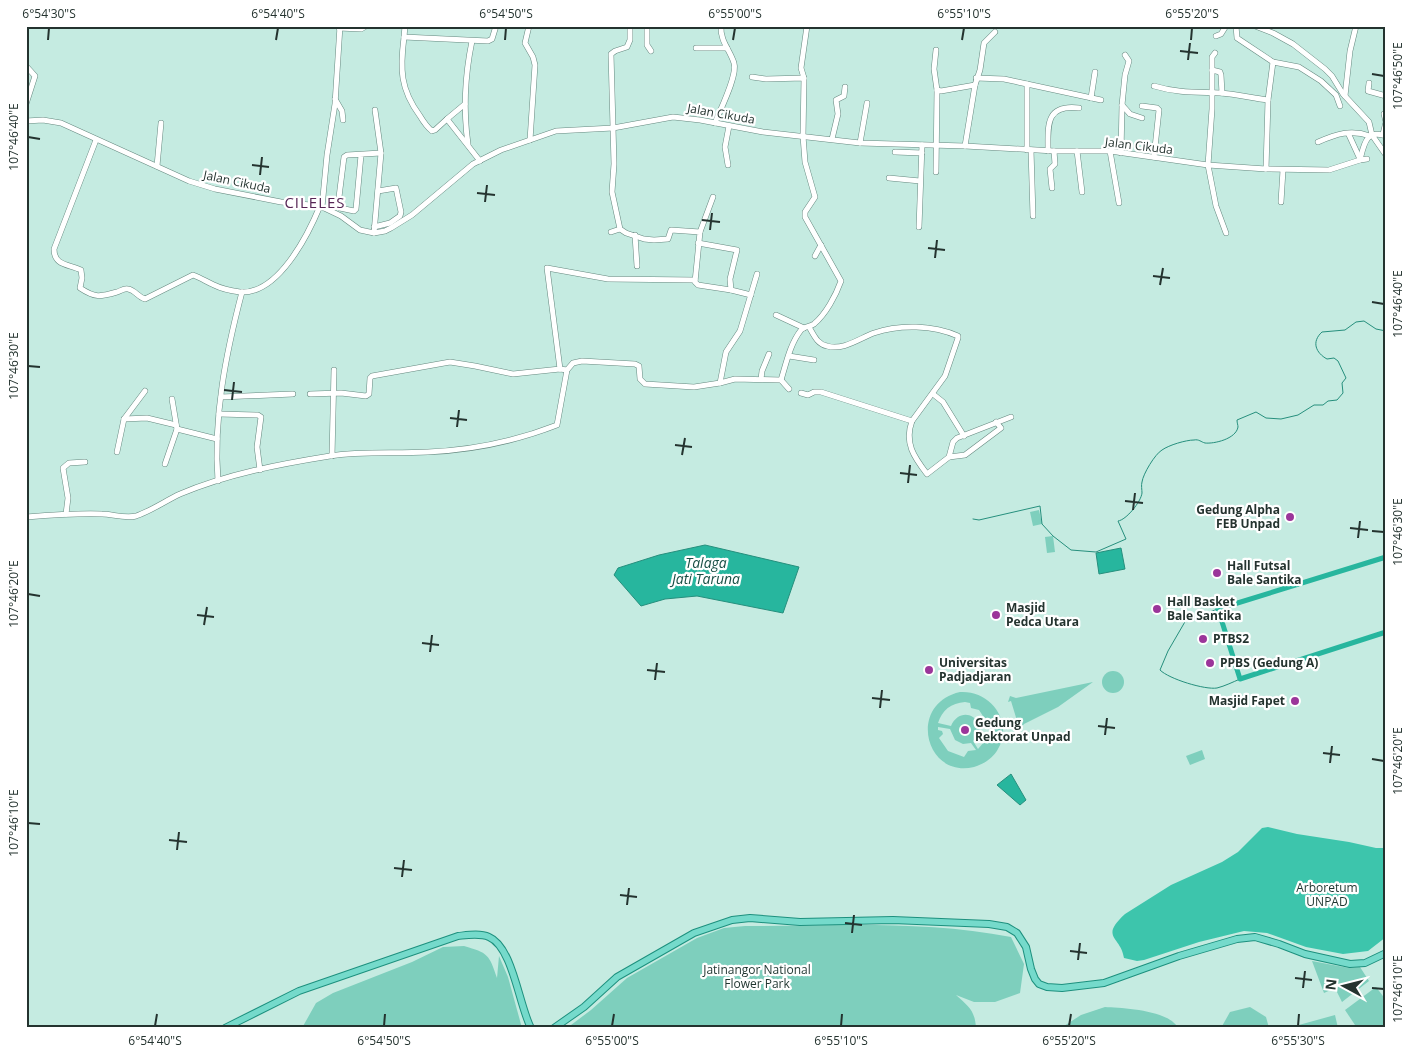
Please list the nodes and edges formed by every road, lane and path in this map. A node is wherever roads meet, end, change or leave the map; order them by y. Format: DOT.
graph roads {
  1 [pos="366,26"];
  2 [pos="404,26"];
  3 [pos="496,26"];
  4 [pos="529,26"];
  5 [pos="630,26"];
  6 [pos="648,26"];
  7 [pos="721,26"];
  8 [pos="807,26"];
  9 [pos="1226,26"];
  10 [pos="1236,26"];
  11 [pos="1255,26"];
  12 [pos="1356,26"];
  13 [pos="340,27"];
  14 [pos="995,32"];
  15 [pos="1216,36"];
  16 [pos="404,37"];
  17 [pos="472,41"];
  18 [pos="696,48"];
  19 [pos="727,48"];
  20 [pos="936,50"];
  21 [pos="651,51"];
  22 [pos="1215,53"];
  23 [pos="1125,55"];
  24 [pos="1273,62"];
  25 [pos="26,66"];
  26 [pos="1212,70"];
  27 [pos="1095,72"];
  28 [pos="752,77"];
  29 [pos="804,78"];
  30 [pos="976,78"];
  31 [pos="1369,83"];
  32 [pos="1027,84"];
  33 [pos="975,85"];
  34 [pos="1154,86"];
  35 [pos="846,87"];
  36 [pos="937,90"];
  37 [pos="1212,93"];
  38 [pos="1222,93"];
  39 [pos="1345,96"];
  40 [pos="1386,96"];
  41 [pos="1091,98"];
  42 [pos="335,99"];
  43 [pos="1101,100"];
  44 [pos="1268,100"];
  45 [pos="867,103"];
  46 [pos="26,104"];
  47 [pos="465,104"];
  48 [pos="1122,105"];
  49 [pos="1142,106"];
  50 [pos="1340,106"];
  51 [pos="1079,108"];
  52 [pos="375,110"];
  53 [pos="1384,114"];
  54 [pos="1142,118"];
  55 [pos="447,119"];
  56 [pos="343,120"];
  57 [pos="26,121"];
  58 [pos="161,123"];
  59 [pos="714,123"];
  60 [pos="728,126"];
  61 [pos="613,128"];
  62 [pos="1348,135"];
  63 [pos="1371,135"];
  64 [pos="1385,135"];
  65 [pos="803,136"];
  66 [pos="832,139"];
  67 [pos="96,140"];
  68 [pos="530,140"];
  69 [pos="1318,142"];
  70 [pos="860,143"];
  71 [pos="468,144"];
  72 [pos="922,145"];
  73 [pos="937,146"];
  74 [pos="965,146"];
  75 [pos="1029,150"];
  76 [pos="1048,151"];
  77 [pos="1054,151"];
  78 [pos="1077,151"];
  79 [pos="1110,151"];
  80 [pos="895,152"];
  81 [pos="381,153"];
  82 [pos="922,153"];
  83 [pos="1121,153"];
  84 [pos="361,155"];
  85 [pos="1386,155"];
  86 [pos="1154,157"];
  87 [pos="1367,159"];
  88 [pos="1360,160"];
  89 [pos="480,161"];
  90 [pos="728,165"];
  91 [pos="1208,165"];
  92 [pos="157,166"];
  93 [pos="1266,169"];
  94 [pos="1283,170"];
  95 [pos="936,172"];
  96 [pos="890,178"];
  97 [pos="920,181"];
  98 [pos="1052,188"];
  99 [pos="378,190"];
  100 [pos="1082,192"];
  101 [pos="712,197"];
  102 [pos="1281,202"];
  103 [pos="1119,204"];
  104 [pos="321,207"];
  105 [pos="1033,216"];
  106 [pos="919,227"];
  107 [pos="620,229"];
  108 [pos="374,230"];
  109 [pos="611,232"];
  110 [pos="700,232"];
  111 [pos="1226,233"];
  112 [pos="635,235"];
  113 [pos="698,243"];
  114 [pos="821,245"];
  115 [pos="815,256"];
  116 [pos="637,266"];
  117 [pos="757,274"];
  118 [pos="695,280"];
  119 [pos="731,290"];
  120 [pos="242,292"];
  121 [pos="750,295"];
  122 [pos="776,315"];
  123 [pos="807,327"];
  124 [pos="769,354"];
  125 [pos="789,356"];
  126 [pos="814,360"];
  127 [pos="560,369"];
  128 [pos="334,370"];
  129 [pos="567,370"];
  130 [pos="761,379"];
  131 [pos="781,380"];
  132 [pos="720,383"];
  133 [pos="790,389"];
  134 [pos="145,391"];
  135 [pos="801,393"];
  136 [pos="293,394"];
  137 [pos="310,394"];
  138 [pos="334,394"];
  139 [pos="933,394"];
  140 [pos="221,397"];
  141 [pos="172,399"];
  142 [pos="219,414"];
  143 [pos="1012,417"];
  144 [pos="124,419"];
  145 [pos="912,421"];
  146 [pos="996,422"];
  147 [pos="176,427"];
  148 [pos="964,436"];
  149 [pos="217,439"];
  150 [pos="117,452"];
  151 [pos="332,456"];
  152 [pos="949,457"];
  153 [pos="85,462"];
  154 [pos="165,464"];
  155 [pos="260,470"];
  156 [pos="218,481"];
  157 [pos="66,514"];
  158 [pos="26,517"];
  159 [pos="1386,953"];
  160 [pos="225,1028"];
  161 [pos="531,1028"];
  162 [pos="554,1028"];
  1 -- 13 [label="street"];
  2 -- 16 [label="street"];
  3 -- 17 [label="street"];
  4 -- 68 [label="street"];
  5 -- 61 [label="street"];
  6 -- 21 [label="street"];
  7 -- 19 [label="street"];
  8 -- 29 [label="street"];
  9 -- 15 [label="street"];
  10 -- 24 [label="street"];
  11 -- 39 [label="street"];
  12 -- 39 [label="street"];
  13 -- 42 [label="street"];
  14 -- 30 [label="street"];
  16 -- 17 [label="street"];
  16 -- 55 [label="street"];
  17 -- 47 [label="street"];
  18 -- 19 [label="street"];
  19 -- 59 [label="street"];
  20 -- 36 [label="street"];
  22 -- 26 [label="street"];
  23 -- 48 [label="street"];
  24 -- 44 [label="street"];
  24 -- 50 [label="street"];
  25 -- 46 [label="street"];
  26 -- 37 [label="street"];
  26 -- 38 [label="street"];
  27 -- 41 [label="street"];
  28 -- 29 [label="street"];
  29 -- 65 [label="street"];
  30 -- 32 [label="street"];
  30 -- 33 [label="street"];
  31 -- 40 [label="street"];
  32 -- 41 [label="street"];
  32 -- 75 [label="street"];
  33 -- 36 [label="street"];
  33 -- 74 [label="street"];
  34 -- 37 [label="street"];
  35 -- 66 [label="street"];
  36 -- 73 [label="street"];
  37 -- 38 [label="street"];
  37 -- 91 [label="street"];
  38 -- 44 [label="street"];
  39 -- 63 [label="street"];
  41 -- 43 [label="street"];
  42 -- 56 [label="street"];
  42 -- 104 [label="street"];
  44 -- 93 [label="street"];
  45 -- 70 [label="street"];
  47 -- 55 [label="street"];
  47 -- 71 [label="street"];
  48 -- 54 [label="street"];
  48 -- 83 [label="street"];
  49 -- 86 [label="street"];
  51 -- 76 [label="street"];
  52 -- 81 [label="street"];
  53 -- 64 [label="street"];
  55 -- 71 [label="street"];
  57 -- 67 [label="street, Jalan Cikuda"];
  58 -- 92 [label="street"];
  59 -- 60 [label="street, Jalan Cikuda"];
  59 -- 61 [label="street, Jalan Cikuda"];
  60 -- 65 [label="street, Jalan Cikuda"];
  60 -- 90 [label="street"];
  61 -- 68 [label="street, Jalan Cikuda"];
  61 -- 107 [label="street"];
  62 -- 88 [label="street"];
  63 -- 64 [label="street"];
  63 -- 69 [label="street"];
  63 -- 85 [label="street"];
  63 -- 88 [label="street"];
  65 -- 66 [label="street, Jalan Cikuda"];
  65 -- 114 [label="street"];
  66 -- 70 [label="street, Jalan Cikuda"];
  67 -- 92 [label="street, Jalan Cikuda"];
  67 -- 120 [label="street"];
  68 -- 89 [label="street, Jalan Cikuda"];
  70 -- 72 [label="street, Jalan Cikuda"];
  71 -- 89 [label="street"];
  72 -- 73 [label="street, Jalan Cikuda"];
  72 -- 82 [label="street"];
  73 -- 74 [label="street, Jalan Cikuda"];
  73 -- 95 [label="street"];
  74 -- 75 [label="street, Jalan Cikuda"];
  75 -- 76 [label="street, Jalan Cikuda"];
  75 -- 105 [label="street"];
  76 -- 77 [label="street, Jalan Cikuda"];
  77 -- 78 [label="street, Jalan Cikuda"];
  77 -- 98 [label="street"];
  78 -- 79 [label="street, Jalan Cikuda"];
  78 -- 100 [label="street"];
  79 -- 83 [label="street, Jalan Cikuda"];
  79 -- 103 [label="street"];
  80 -- 82 [label="street"];
  81 -- 84 [label="street"];
  81 -- 99 [label="street"];
  82 -- 97 [label="street"];
  83 -- 86 [label="street, Jalan Cikuda"];
  84 -- 84 [label="street"];
  86 -- 91 [label="street, Jalan Cikuda"];
  87 -- 88 [label="street, Jalan Cikuda"];
  88 -- 94 [label="street, Jalan Cikuda"];
  89 -- 108 [label="street, Jalan Cikuda"];
  91 -- 93 [label="street, Jalan Cikuda"];
  91 -- 111 [label="street"];
  92 -- 104 [label="street, Jalan Cikuda"];
  93 -- 94 [label="street, Jalan Cikuda"];
  94 -- 102 [label="street"];
  96 -- 97 [label="street"];
  97 -- 106 [label="street"];
  99 -- 108 [label="street"];
  99 -- 108 [label="street"];
  101 -- 110 [label="street"];
  104 -- 108 [label="street, Jalan Cikuda"];
  104 -- 120 [label="street"];
  107 -- 109 [label="street"];
  107 -- 112 [label="street"];
  110 -- 112 [label="street"];
  110 -- 113 [label="street"];
  112 -- 116 [label="street"];
  113 -- 118 [label="street"];
  113 -- 119 [label="street"];
  114 -- 115 [label="street"];
  114 -- 123 [label="street"];
  117 -- 121 [label="street"];
  118 -- 119 [label="street"];
  118 -- 127 [label="street"];
  119 -- 121 [label="street"];
  120 -- 140 [label="street"];
  121 -- 132 [label="street"];
  122 -- 123 [label="street"];
  123 -- 125 [label="street"];
  123 -- 139 [label="street"];
  124 -- 130 [label="street"];
  125 -- 126 [label="street"];
  125 -- 131 [label="street"];
  127 -- 129 [label="street"];
  127 -- 138 [label="street"];
  128 -- 138 [label="street"];
  129 -- 132 [label="street"];
  129 -- 151 [label="street"];
  130 -- 131 [label="street"];
  130 -- 132 [label="street"];
  131 -- 133 [label="street"];
  134 -- 144 [label="street"];
  135 -- 145 [label="street"];
  136 -- 140 [label="street"];
  137 -- 138 [label="street"];
  138 -- 151 [label="street"];
  139 -- 145 [label="street"];
  139 -- 148 [label="street"];
  140 -- 142 [label="street"];
  141 -- 147 [label="street"];
  142 -- 149 [label="street"];
  142 -- 155 [label="street"];
  143 -- 146 [label="street"];
  144 -- 147 [label="street"];
  144 -- 150 [label="street"];
  145 -- 152 [label="street"];
  146 -- 148 [label="street"];
  146 -- 152 [label="street"];
  147 -- 149 [label="street"];
  147 -- 154 [label="street"];
  148 -- 152 [label="street"];
  149 -- 156 [label="street"];
  151 -- 155 [label="street"];
  153 -- 157 [label="street"];
  155 -- 156 [label="street"];
  156 -- 157 [label="street"];
  157 -- 158 [label="street"];
  159 -- 162 [label="main road"];
  160 -- 161 [label="main road"];
}
